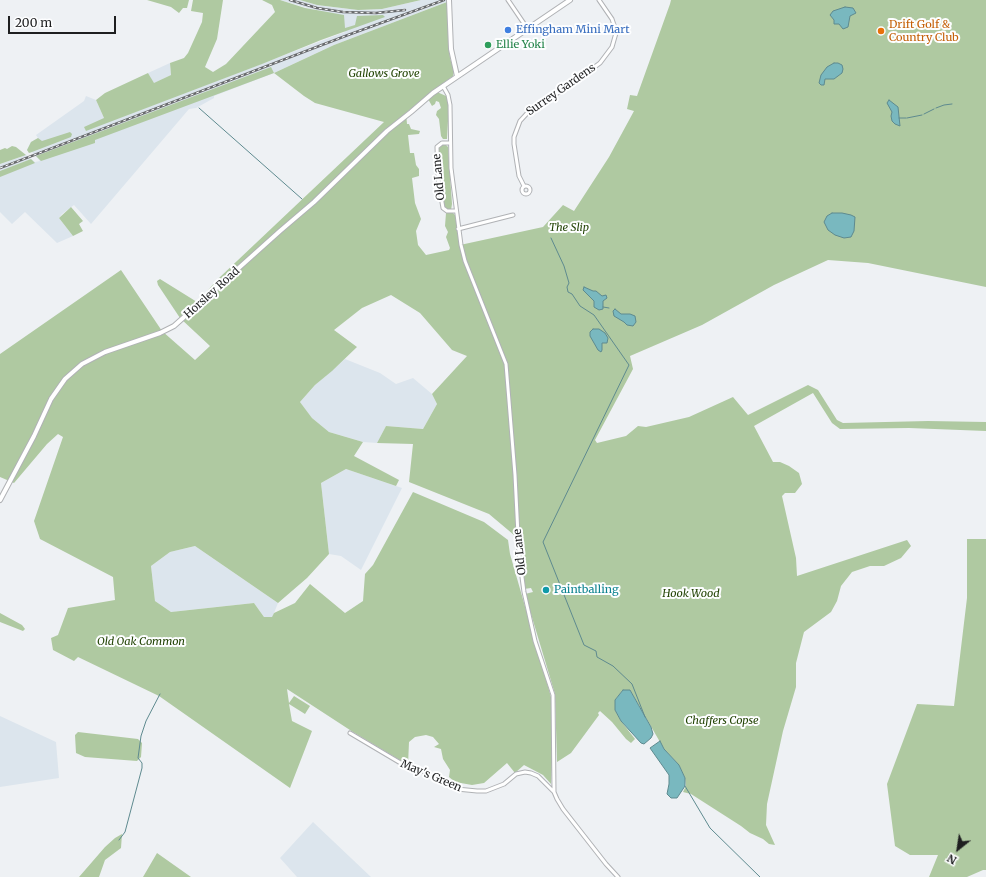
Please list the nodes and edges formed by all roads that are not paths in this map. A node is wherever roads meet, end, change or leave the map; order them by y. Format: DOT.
graph roads {
  1 [pos="508,0"];
  2 [pos="570,0"];
  3 [pos="599,0"];
  4 [pos="449,2"];
  5 [pos="528,28"];
  6 [pos="455,65"];
  7 [pos="462,72"];
  8 [pos="457,76"];
  9 [pos="443,86"];
  10 [pos="450,143"];
  11 [pos="524,186"];
  12 [pos="456,211"];
  13 [pos="514,215"];
  14 [pos="458,229"];
  15 [pos="0,500"];
  16 [pos="350,733"];
  17 [pos="554,792"];
  18 [pos="618,877"];
  1 -- 5 [label="street"];
  2 -- 5 [label="street, Horsley Road"];
  3 -- 11 [label="street, Surrey Gardens"];
  4 -- 6 [label="street"];
  5 -- 7 [label="street, Horsley Road"];
  6 -- 7 [label="street"];
  6 -- 8 [label="street"];
  7 -- 8 [label="street, Horsley Road"];
  8 -- 9 [label="street, Horsley Road"];
  9 -- 10 [label="street, Old Lane"];
  9 -- 15 [label="street, Horsley Road"];
  10 -- 12 [label="street, Old Lane"];
  10 -- 12 [label="street, Old Lane"];
  12 -- 14 [label="street, Old Lane"];
  13 -- 14 [label="street"];
  14 -- 17 [label="street, Old Lane"];
  16 -- 17 [label="street, May's Green"];
  17 -- 18 [label="street, Old Lane"];
}
